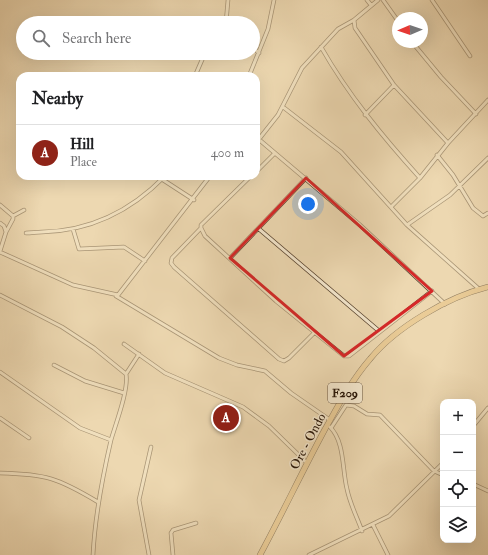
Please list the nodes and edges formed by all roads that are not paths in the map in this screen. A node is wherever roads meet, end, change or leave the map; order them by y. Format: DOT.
graph roads {
  1 [pos="228,0"];
  2 [pos="274,0"];
  3 [pos="367,0"];
  4 [pos="378,0"];
  5 [pos="383,0"];
  6 [pos="432,0"];
  7 [pos="371,5"];
  8 [pos="392,13"];
  9 [pos="227,16"];
  10 [pos="354,20"];
  11 [pos="321,48"];
  12 [pos="417,48"];
  13 [pos="260,50"];
  14 [pos="470,56"];
  15 [pos="202,60"];
  16 [pos="256,60"];
  17 [pos="196,72"];
  18 [pos="251,72"];
  19 [pos="394,85"];
  20 [pos="488,100"];
  21 [pos="283,107"];
  22 [pos="476,114"];
  23 [pos="365,115"];
  24 [pos="260,134"];
  25 [pos="260,140"];
  26 [pos="448,143"];
  27 [pos="275,153"];
  28 [pos="437,155"];
  29 [pos="488,158"];
  30 [pos="260,168"];
  31 [pos="306,178"];
  32 [pos="420,178"];
  33 [pos="161,180"];
  34 [pos="207,180"];
  35 [pos="248,180"];
  36 [pos="458,185"];
  37 [pos="194,200"];
  38 [pos="0,205"];
  39 [pos="391,207"];
  40 [pos="24,210"];
  41 [pos="488,213"];
  42 [pos="13,216"];
  43 [pos="0,224"];
  44 [pos="408,225"];
  45 [pos="200,228"];
  46 [pos="73,229"];
  47 [pos="259,229"];
  48 [pos="6,232"];
  49 [pos="26,233"];
  50 [pos="0,251"];
  51 [pos="230,258"];
  52 [pos="145,261"];
  53 [pos="488,287"];
  54 [pos="479,289"];
  55 [pos="432,291"];
  56 [pos="0,295"];
  57 [pos="114,295"];
  58 [pos="445,304"];
  59 [pos="379,331"];
  60 [pos="314,334"];
  61 [pos="124,344"];
  62 [pos="139,354"];
  63 [pos="54,365"];
  64 [pos="0,372"];
  65 [pos="126,374"];
  66 [pos="124,393"];
  67 [pos="488,408"];
  68 [pos="0,418"];
  69 [pos="476,422"];
  70 [pos="330,424"];
  71 [pos="29,438"];
  72 [pos="111,440"];
  73 [pos="151,447"];
  74 [pos="307,463"];
  75 [pos="440,466"];
  76 [pos="434,471"];
  77 [pos="0,473"];
  78 [pos="440,473"];
  79 [pos="476,485"];
  80 [pos="488,491"];
  81 [pos="98,502"];
  82 [pos="196,523"];
  83 [pos="373,525"];
  84 [pos="362,531"];
  85 [pos="93,555"];
  86 [pos="150,555"];
  87 [pos="173,555"];
  88 [pos="260,555"];
  89 [pos="309,555"];
  90 [pos="388,555"];
  1 -- 9 [label="street"];
  2 -- 13 [label="street"];
  3 -- 7 [label="street"];
  4 -- 7 [label="street"];
  5 -- 8 [label="street"];
  6 -- 14 [label="street"];
  7 -- 10 [label="street"];
  10 -- 11 [label="street"];
  10 -- 19 [label="street"];
  11 -- 21 [label="street"];
  11 -- 23 [label="street"];
  12 -- 22 [label="street"];
  15 -- 17 [label="street"];
  16 -- 18 [label="street"];
  19 -- 23 [label="street"];
  19 -- 26 [label="street"];
  20 -- 22 [label="street"];
  21 -- 24 [label="street"];
  21 -- 39 [label="street"];
  22 -- 26 [label="street"];
  23 -- 32 [label="street"];
  25 -- 27 [label="street"];
  26 -- 28 [label="street"];
  27 -- 30 [label="street"];
  27 -- 31 [label="street"];
  28 -- 32 [label="street"];
  28 -- 36 [label="street"];
  29 -- 36 [label="street"];
  31 -- 47 [label="street"];
  31 -- 55 [label="street"];
  32 -- 39 [label="street"];
  33 -- 37 [label="street"];
  33 -- 46 [label="street"];
  34 -- 37 [label="street"];
  35 -- 45 [label="street"];
  36 -- 41 [label="street"];
  36 -- 44 [label="street"];
  37 -- 52 [label="street"];
  38 -- 42 [label="street"];
  39 -- 44 [label="street"];
  40 -- 42 [label="street"];
  42 -- 48 [label="street"];
  43 -- 48 [label="street"];
  44 -- 54 [label="street"];
  45 -- 51 [label="street"];
  45 -- 60 [label="street"];
  46 -- 49 [label="street"];
  46 -- 52 [label="street"];
  47 -- 51 [label="street"];
  47 -- 59 [label="street"];
  48 -- 50 [label="street"];
  50 -- 57 [label="street"];
  51 -- 60 [label="street"];
  52 -- 57 [label="street"];
  53 -- 54 [label="main road, Ore - Ondo / F209"];
  54 -- 58 [label="main road, Ore - Ondo / F209"];
  55 -- 58 [label="street"];
  55 -- 59 [label="street"];
  56 -- 65 [label="street"];
  57 -- 70 [label="street"];
  58 -- 70 [label="main road, Ore - Ondo / F209"];
  59 -- 60 [label="street"];
  61 -- 62 [label="street"];
  62 -- 65 [label="street"];
  62 -- 74 [label="street"];
  63 -- 66 [label="street"];
  64 -- 72 [label="street"];
  65 -- 66 [label="street"];
  66 -- 72 [label="street"];
  67 -- 69 [label="street"];
  68 -- 71 [label="street"];
  70 -- 74 [label="main road, Ore - Ondo / F209"];
  70 -- 76 [label="street"];
  70 -- 84 [label="street"];
  72 -- 81 [label="street"];
  73 -- 86 [label="street"];
  74 -- 88 [label="main road, Ore - Ondo / F209"];
  75 -- 76 [label="street"];
  76 -- 78 [label="street"];
  76 -- 83 [label="street"];
  77 -- 81 [label="street"];
  79 -- 80 [label="street"];
  81 -- 85 [label="street"];
  82 -- 87 [label="street"];
  83 -- 84 [label="street"];
  83 -- 90 [label="street"];
  84 -- 89 [label="street"];
}
